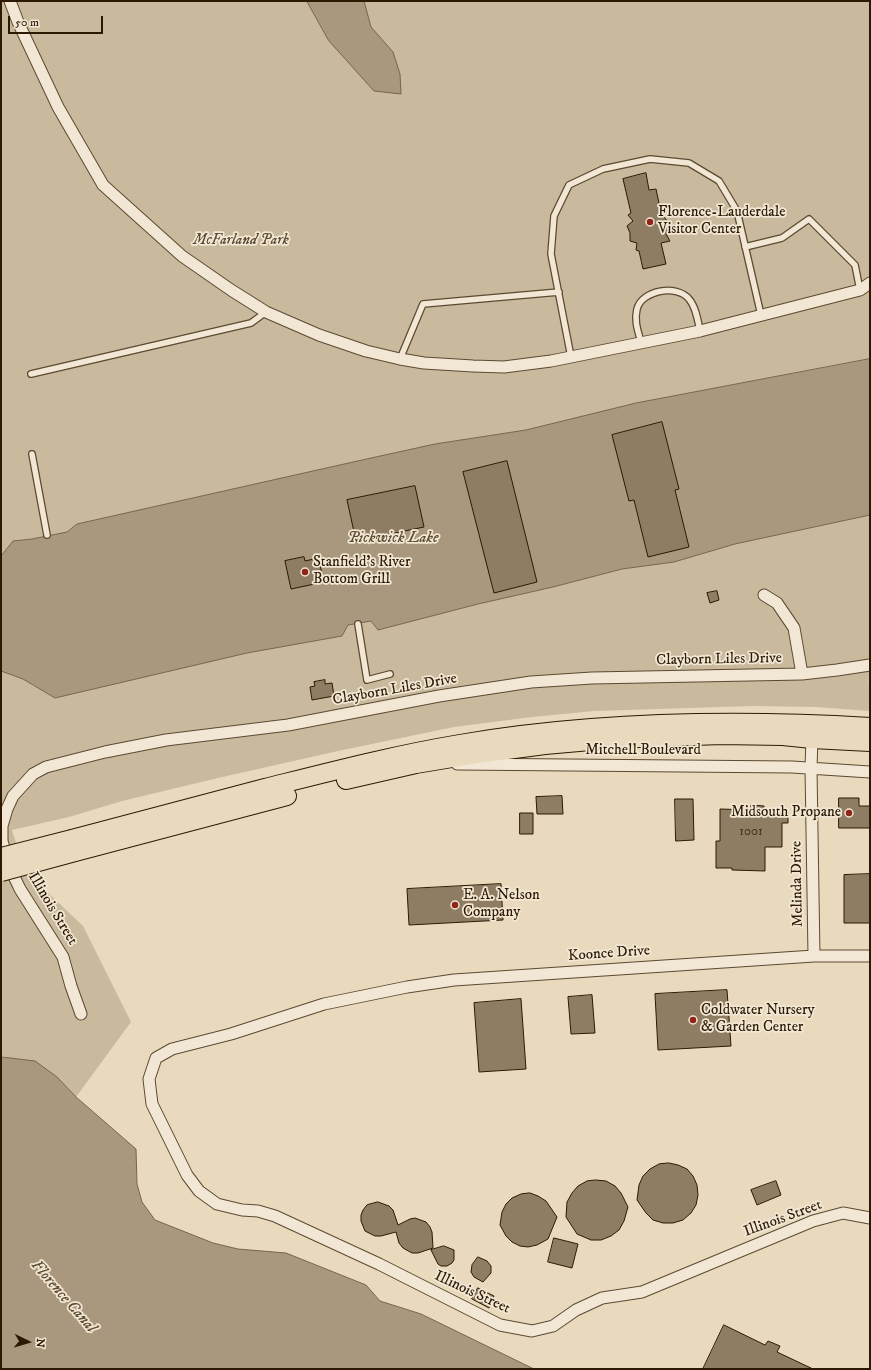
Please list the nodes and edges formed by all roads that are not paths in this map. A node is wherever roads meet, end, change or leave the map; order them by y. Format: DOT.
graph roads {
  1 [pos="10,1"];
  2 [pos="745,247"];
  3 [pos="870,283"];
  4 [pos="865,291"];
  5 [pos="559,292"];
  6 [pos="266,312"];
  7 [pos="762,315"];
  8 [pos="700,331"];
  9 [pos="641,342"];
  10 [pos="571,357"];
  11 [pos="400,359"];
  12 [pos="31,374"];
  13 [pos="32,454"];
  14 [pos="47,536"];
  15 [pos="764,595"];
  16 [pos="358,624"];
  17 [pos="870,665"];
  18 [pos="390,674"];
  19 [pos="802,674"];
  20 [pos="870,727"];
  21 [pos="812,739"];
  22 [pos="870,742"];
  23 [pos="416,764"];
  24 [pos="811,768"];
  25 [pos="870,772"];
  26 [pos="73,845"];
  27 [pos="4,865"];
  28 [pos="814,956"];
  29 [pos="870,956"];
  30 [pos="81,1014"];
  31 [pos="187,1174"];
  32 [pos="870,1218"];
  1 -- 6 [label="street"];
  2 -- 4 [label="lane"];
  2 -- 5 [label="lane"];
  2 -- 7 [label="lane"];
  3 -- 4 [label="street"];
  4 -- 7 [label="street"];
  5 -- 10 [label="lane"];
  5 -- 11 [label="lane"];
  6 -- 11 [label="street"];
  6 -- 12 [label="lane"];
  7 -- 8 [label="street"];
  8 -- 9 [label="street"];
  8 -- 9 [label="lane"];
  9 -- 10 [label="street"];
  10 -- 11 [label="street"];
  13 -- 14 [label="lane"];
  15 -- 19 [label="street"];
  16 -- 18 [label="lane"];
  17 -- 19 [label="street, Clayborn Liles Drive"];
  19 -- 27 [label="street, Clayborn Liles Drive"];
  20 -- 26 [label="highway"];
  21 -- 22 [label="highway"];
  21 -- 23 [label="highway"];
  21 -- 24 [label="street, Melinda Drive"];
  23 -- 24 [label="street, Mitchell Boulevard"];
  23 -- 26 [label="highway"];
  24 -- 25 [label="street, Mitchell Boulevard"];
  24 -- 28 [label="street, Melinda Drive"];
  26 -- 27 [label="highway, bridge"];
  27 -- 30 [label="street, Illinois Street"];
  28 -- 29 [label="street, Koonce Drive"];
  28 -- 31 [label="street, Koonce Drive"];
  31 -- 32 [label="street, Illinois Street"];
}
